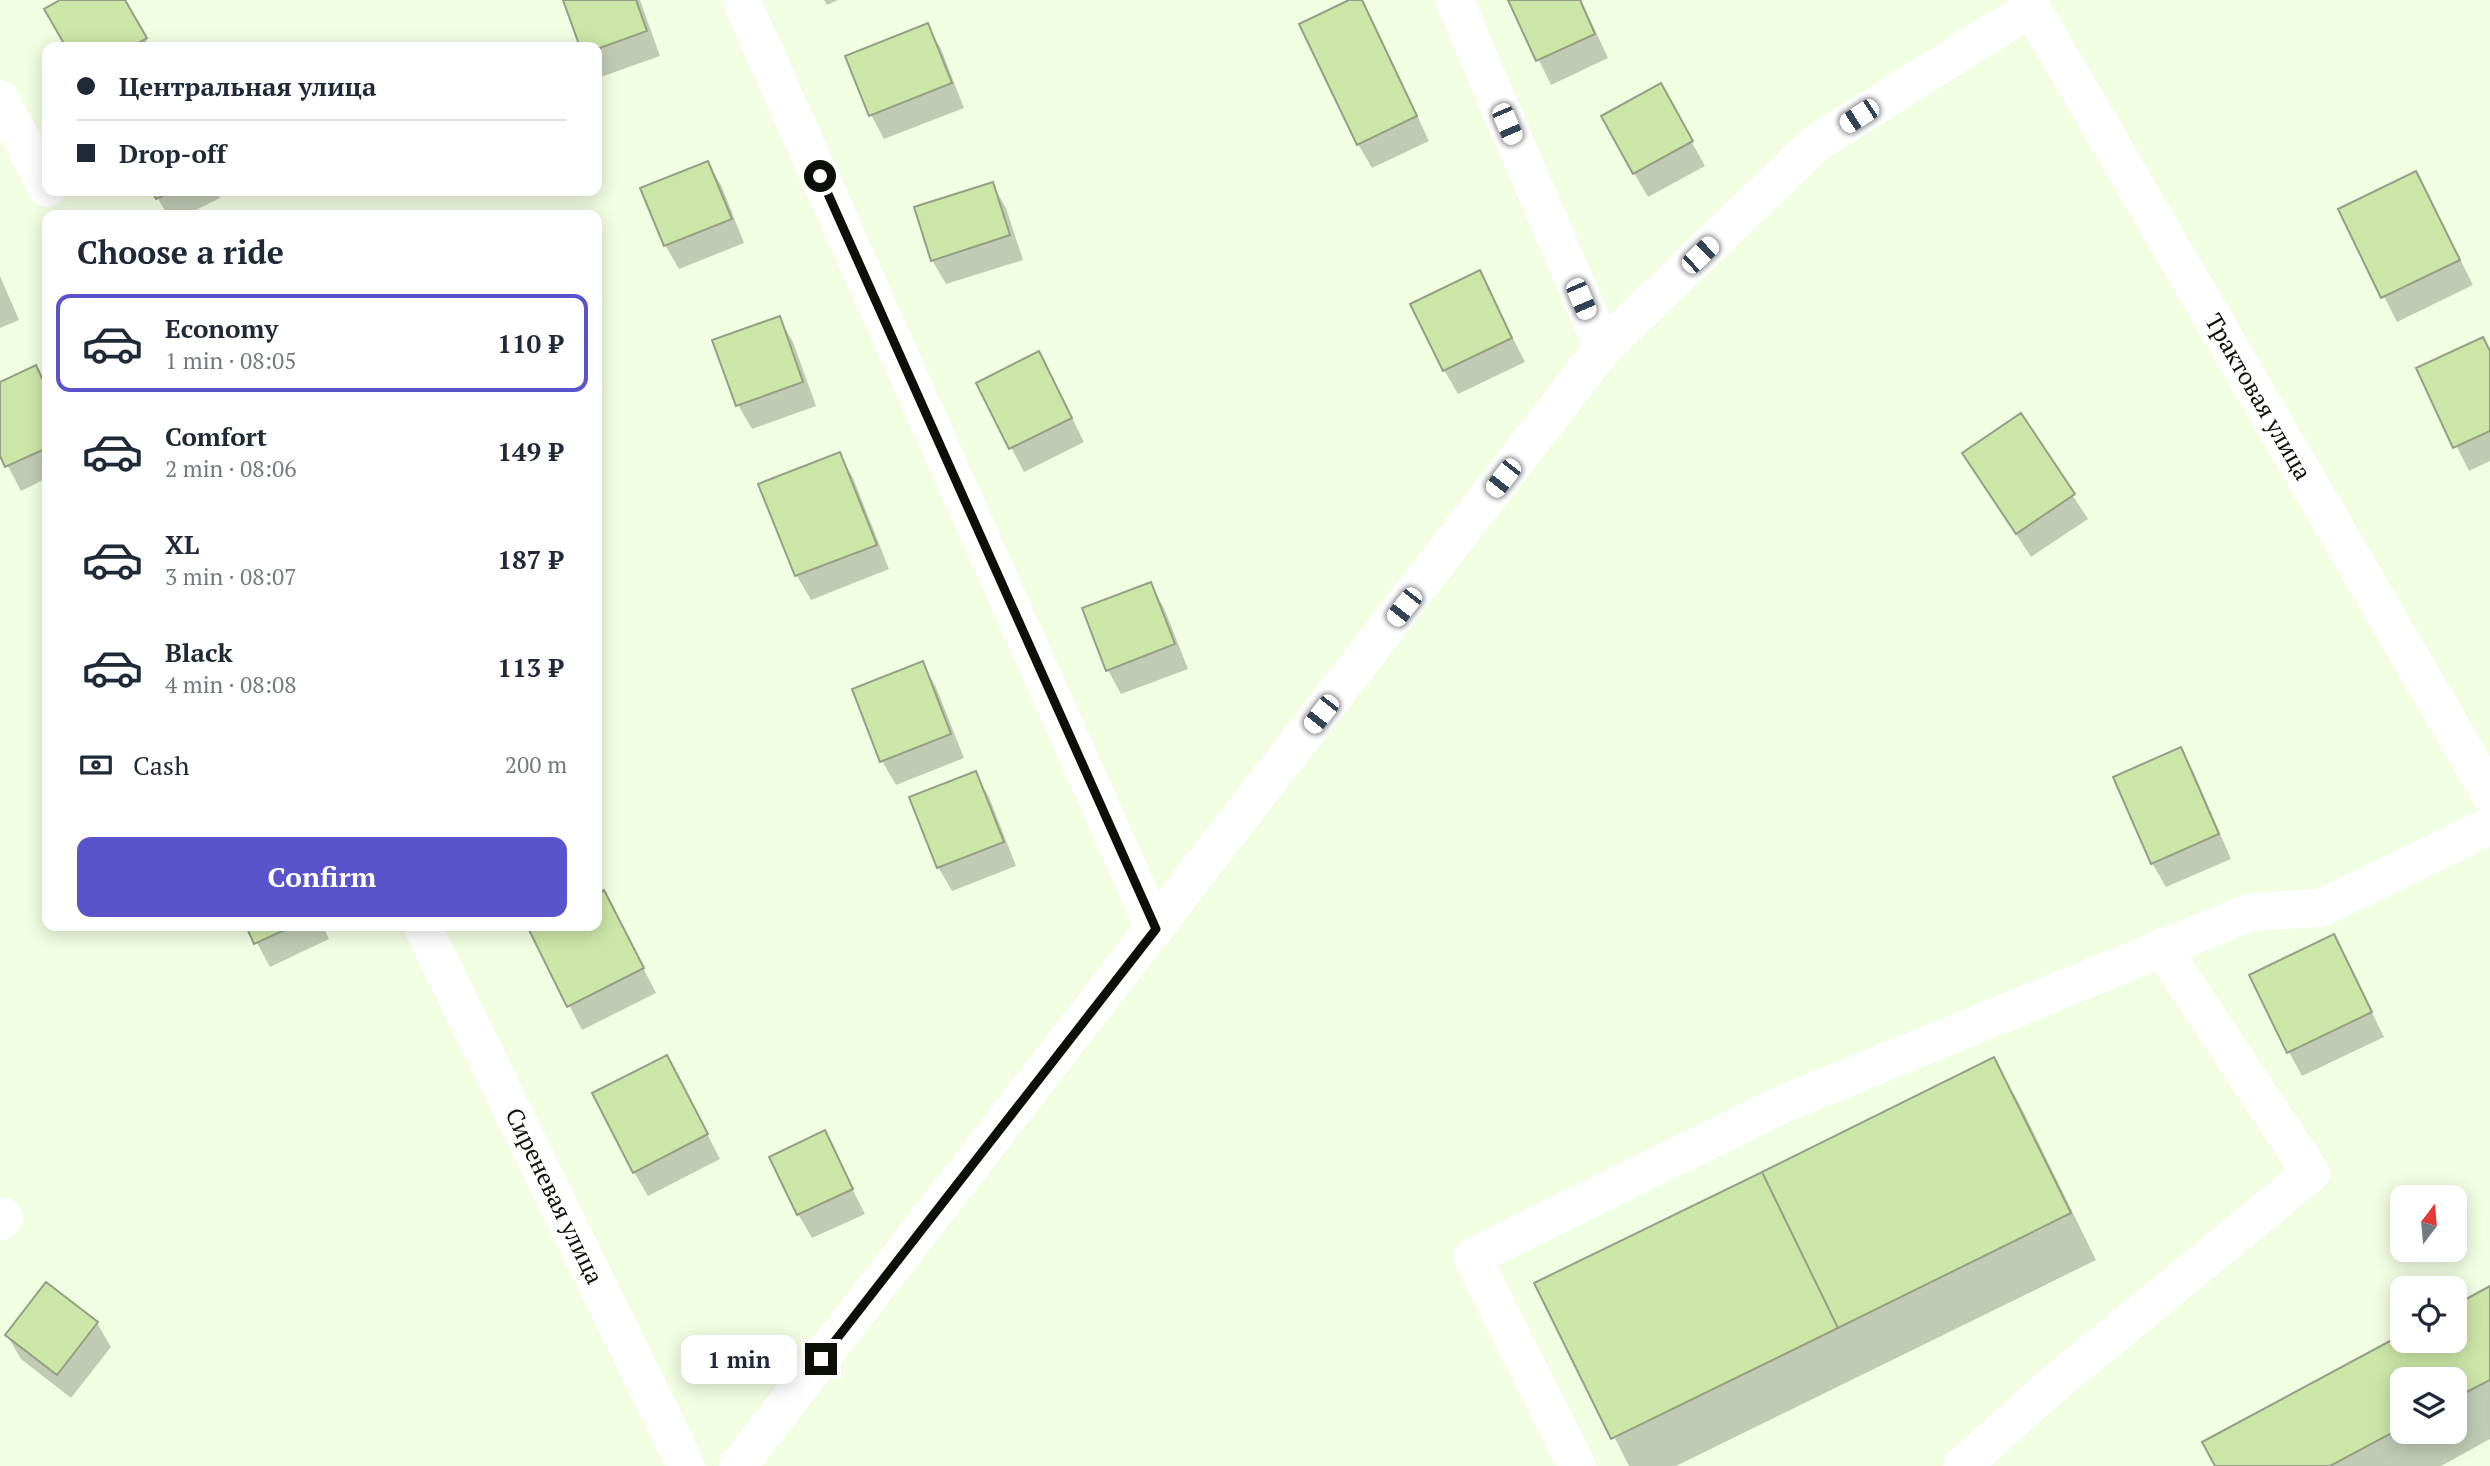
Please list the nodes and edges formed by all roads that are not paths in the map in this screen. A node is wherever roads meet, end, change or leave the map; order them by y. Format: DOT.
graph roads {
  1 [pos="741,0"];
  2 [pos="1454,0"];
  3 [pos="2029,4"];
  4 [pos="0,99"];
  5 [pos="42,178"];
  6 [pos="1602,348"];
  7 [pos="2490,794"];
  8 [pos="2490,826"];
  9 [pos="1156,929"];
  10 [pos="424,931"];
  11 [pos="2161,947"];
  12 [pos="686,1466"];
  13 [pos="738,1466"];
  14 [pos="1577,1466"];
  15 [pos="1962,1466"];
  1 -- 9 [label="street"];
  2 -- 6 [label="street"];
  3 -- 6 [label="street"];
  3 -- 7 [label="street, Трактовая улица"];
  4 -- 5 [label="street"];
  6 -- 9 [label="street"];
  8 -- 11 [label="street"];
  9 -- 13 [label="street"];
  10 -- 12 [label="street, Сиреневая улица"];
  11 -- 14 [label="street"];
  11 -- 15 [label="street"];
}
